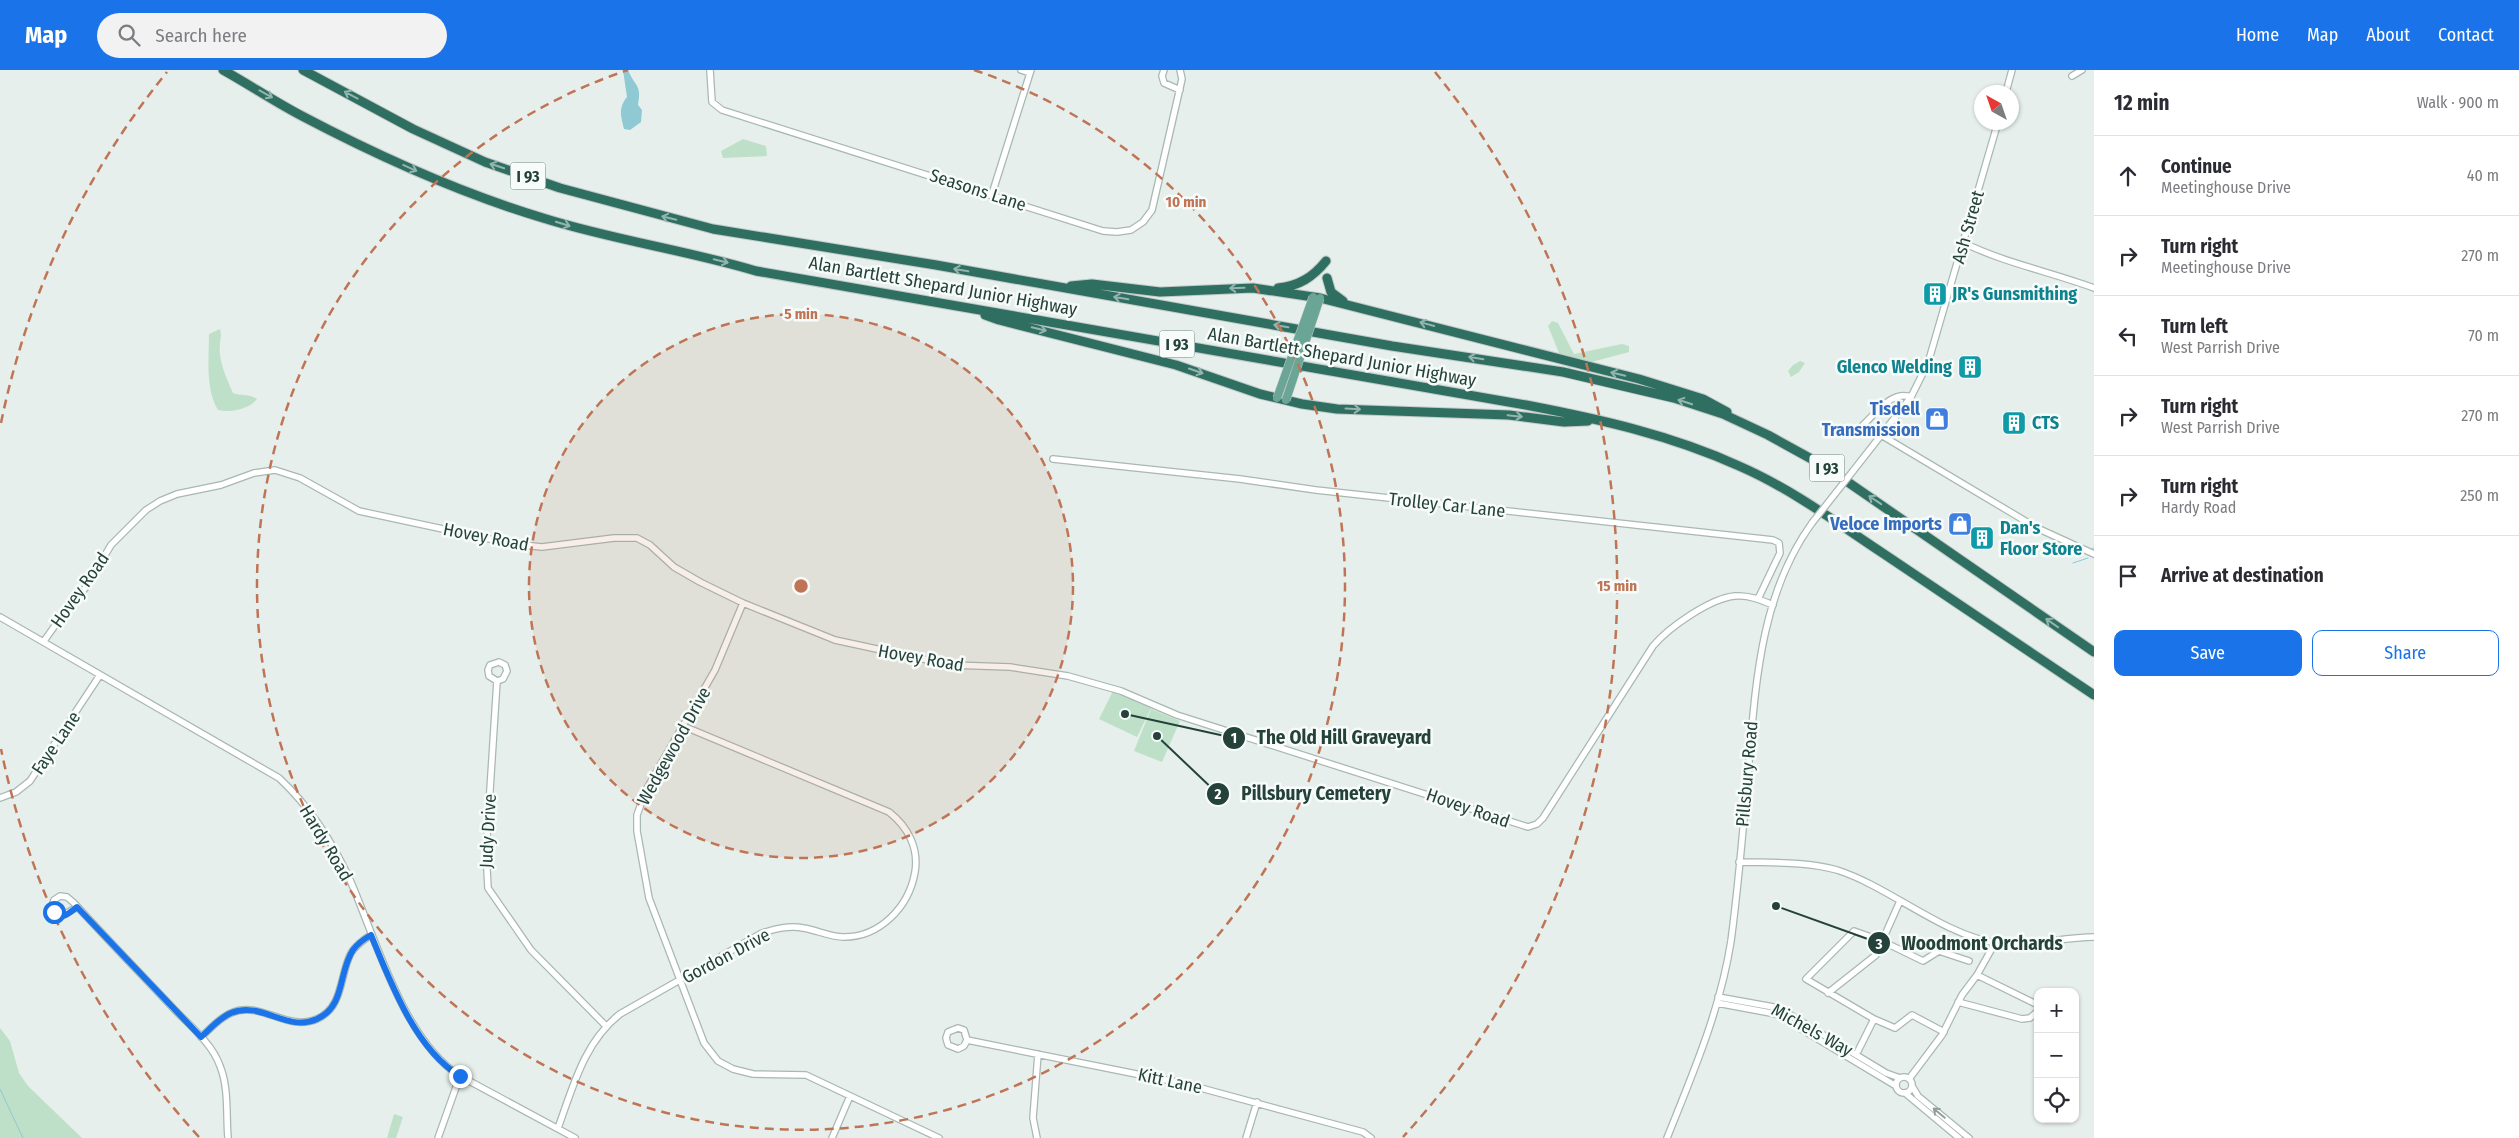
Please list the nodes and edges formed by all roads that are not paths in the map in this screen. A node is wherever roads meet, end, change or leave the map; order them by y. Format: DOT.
graph roads {
  1 [pos="223,70"];
  2 [pos="304,70"];
  3 [pos="710,70"];
  4 [pos="1021,70"];
  5 [pos="1164,70"];
  6 [pos="1180,70"];
  7 [pos="2012,70"];
  8 [pos="2082,70"];
  9 [pos="1031,71"];
  10 [pos="2072,76"];
  11 [pos="2008,85"];
  12 [pos="1180,90"];
  13 [pos="1996,130"];
  14 [pos="992,194"];
  15 [pos="1964,242"];
  16 [pos="1326,261"];
  17 [pos="1327,278"];
  18 [pos="1059,287"];
  19 [pos="2094,288"];
  20 [pos="1264,289"];
  21 [pos="1316,297"];
  22 [pos="1349,305"];
  23 [pos="976,310"];
  24 [pos="1911,397"];
  25 [pos="1281,399"];
  26 [pos="1602,420"];
  27 [pos="1744,424"];
  28 [pos="1863,425"];
  29 [pos="1881,435"];
  30 [pos="1054,459"];
  31 [pos="2094,554"];
  32 [pos="1758,599"];
  33 [pos="743,603"];
  34 [pos="1773,605"];
  35 [pos="0,617"];
  36 [pos="44,641"];
  37 [pos="2094,652"];
  38 [pos="2056,670"];
  39 [pos="100,675"];
  40 [pos="497,681"];
  41 [pos="2094,695"];
  42 [pos="2094,700"];
  43 [pos="683,726"];
  44 [pos="0,798"];
  45 [pos="1738,862"];
  46 [pos="1900,901"];
  47 [pos="77,907"];
  48 [pos="371,935"];
  49 [pos="2094,937"];
  50 [pos="1882,941"];
  51 [pos="1995,943"];
  52 [pos="1969,961"];
  53 [pos="1977,975"];
  54 [pos="681,980"];
  55 [pos="1828,993"];
  56 [pos="1718,1000"];
  57 [pos="1958,1002"];
  58 [pos="2034,1003"];
  59 [pos="2034,1014"];
  60 [pos="1874,1019"];
  61 [pos="606,1026"];
  62 [pos="1944,1032"];
  63 [pos="201,1037"];
  64 [pos="967,1040"];
  65 [pos="1858,1051"];
  66 [pos="1038,1054"];
  67 [pos="460,1076"];
  68 [pos="1900,1078"];
  69 [pos="1909,1079"];
  70 [pos="1896,1086"];
  71 [pos="1912,1086"];
  72 [pos="1905,1093"];
  73 [pos="850,1096"];
  74 [pos="1257,1102"];
  75 [pos="558,1128"];
  76 [pos="1370,1137"];
  77 [pos="228,1138"];
  78 [pos="438,1138"];
  79 [pos="575,1138"];
  80 [pos="832,1138"];
  81 [pos="939,1138"];
  82 [pos="1037,1138"];
  83 [pos="1246,1138"];
  84 [pos="1667,1138"];
  85 [pos="1959,1138"];
  86 [pos="1969,1138"];
  1 -- 23 [label="highway, Alan Bartlett Shepard Junior Highway / I 93, one-way"];
  18 -- 2 [label="highway, Alan Bartlett Shepard Junior Highway / I 93, one-way"];
  3 -- 14 [label="street, Seasons Lane"];
  4 -- 9 [label="street"];
  5 -- 12 [label="street"];
  6 -- 12 [label="street, Seasons Lane"];
  7 -- 11 [label="street"];
  8 -- 10 [label="street"];
  9 -- 14 [label="street"];
  12 -- 14 [label="street, Seasons Lane"];
  13 -- 15 [label="street, Ash Street"];
  15 -- 19 [label="street"];
  15 -- 24 [label="street, Ash Street"];
  16 -- 20 [label="highway"];
  17 -- 22 [label="highway"];
  20 -- 18 [label="highway, one-way"];
  27 -- 18 [label="highway, Alan Bartlett Shepard Junior Highway / I 93, one-way"];
  20 -- 21 [label="highway"];
  21 -- 22 [label="highway"];
  21 -- 25 [label="main road, bridge"];
  27 -- 22 [label="highway, one-way"];
  23 -- 25 [label="highway, one-way"];
  23 -- 26 [label="highway, Alan Bartlett Shepard Junior Highway / I 93"];
  24 -- 28 [label="street"];
  24 -- 29 [label="street, Ash Street"];
  25 -- 26 [label="highway, one-way"];
  26 -- 38 [label="highway, Alan Bartlett Shepard Junior Highway / I 93"];
  37 -- 27 [label="highway, Alan Bartlett Shepard Junior Highway / I 93, one-way"];
  29 -- 31 [label="street"];
  29 -- 34 [label="street, Pillsbury Road, bridge"];
  30 -- 32 [label="street, Trolley Car Lane"];
  32 -- 33 [label="street, Hovey Road"];
  32 -- 34 [label="street, Hovey Road"];
  33 -- 36 [label="street, Hovey Road"];
  33 -- 43 [label="street, Wedgewood Drive"];
  34 -- 45 [label="street, Pillsbury Road"];
  35 -- 36 [label="street, Hardy Road"];
  36 -- 39 [label="street, Hardy Road"];
  38 -- 41 [label="highway, Alan Bartlett Shepard Junior Highway / I 93"];
  38 -- 42 [label="highway"];
  39 -- 44 [label="street, Faye Lane"];
  39 -- 48 [label="street, Hardy Road"];
  40 -- 61 [label="street, Judy Drive"];
  43 -- 54 [label="street, Wedgewood Drive"];
  43 -- 54 [label="street, Gordon Drive"];
  45 -- 46 [label="street"];
  45 -- 56 [label="street, Pillsbury Road"];
  46 -- 50 [label="street"];
  46 -- 51 [label="street"];
  47 -- 63 [label="street"];
  48 -- 63 [label="street"];
  48 -- 67 [label="street, Hardy Road"];
  49 -- 51 [label="street"];
  50 -- 52 [label="street"];
  50 -- 55 [label="street"];
  50 -- 55 [label="street"];
  51 -- 53 [label="street"];
  53 -- 57 [label="street"];
  53 -- 58 [label="street"];
  54 -- 61 [label="street, Gordon Drive"];
  54 -- 73 [label="street, Wedgewood Drive"];
  55 -- 60 [label="street"];
  56 -- 68 [label="street, Michels Way"];
  56 -- 70 [label="street, Michels Way"];
  56 -- 84 [label="street, Pillsbury Road"];
  57 -- 59 [label="street"];
  57 -- 62 [label="street"];
  60 -- 62 [label="street"];
  60 -- 65 [label="street"];
  61 -- 75 [label="street, Gordon Drive"];
  62 -- 69 [label="street"];
  63 -- 77 [label="street"];
  64 -- 66 [label="street, Kitt Lane"];
  66 -- 74 [label="street, Kitt Lane"];
  66 -- 82 [label="street"];
  67 -- 75 [label="street, Hardy Road"];
  67 -- 78 [label="street"];
  68 -- 69 [label="street"];
  68 -- 70 [label="street"];
  69 -- 71 [label="street"];
  70 -- 72 [label="street"];
  71 -- 72 [label="street"];
  86 -- 71 [label="street, one-way"];
  72 -- 85 [label="street"];
  73 -- 80 [label="street"];
  73 -- 81 [label="street, Wedgewood Drive"];
  74 -- 76 [label="street, Kitt Lane"];
  74 -- 83 [label="street"];
  75 -- 79 [label="street, Hardy Road"];
}
